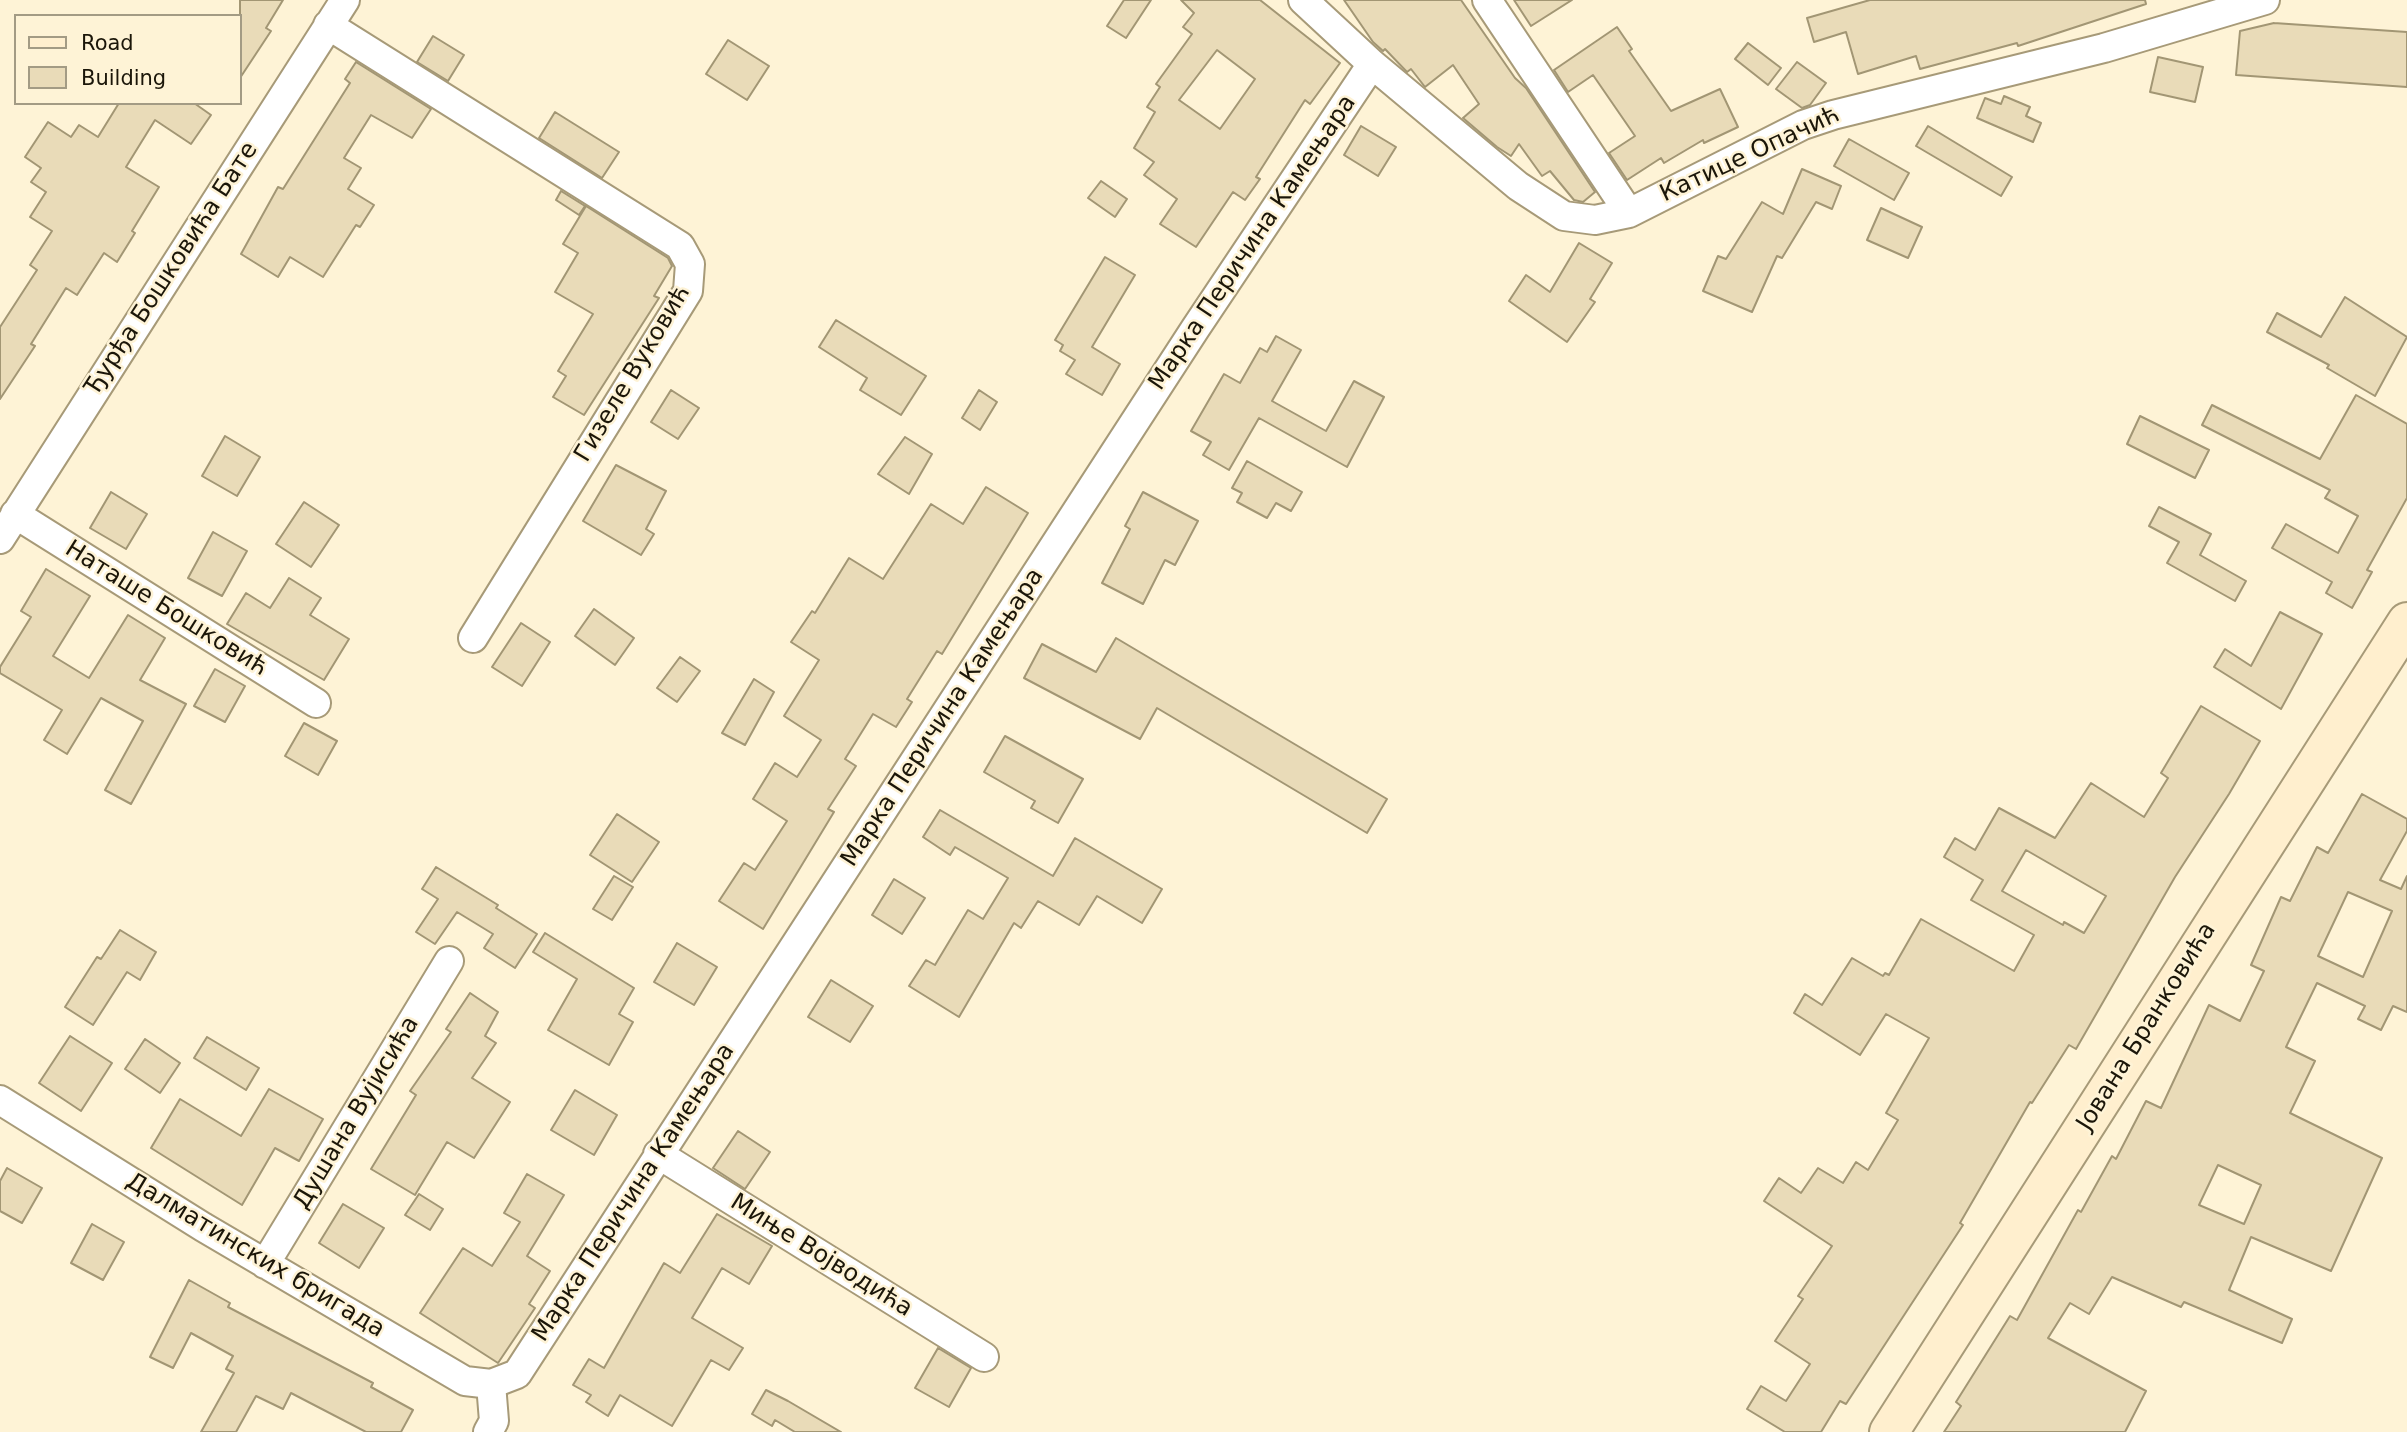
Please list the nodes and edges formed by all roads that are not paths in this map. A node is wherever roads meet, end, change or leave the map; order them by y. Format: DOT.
graph roads {
  1 [pos="345,0"];
  2 [pos="1303,0"];
  3 [pos="1487,0"];
  4 [pos="2265,0"];
  5 [pos="328,25"];
  6 [pos="1372,64"];
  7 [pos="1629,212"];
  8 [pos="15,514"];
  9 [pos="0,539"];
  10 [pos="2407,622"];
  11 [pos="473,638"];
  12 [pos="316,703"];
  13 [pos="449,961"];
  14 [pos="0,1100"];
  15 [pos="658,1154"];
  16 [pos="265,1264"];
  17 [pos="984,1357"];
  18 [pos="491,1384"];
  19 [pos="493,1428"];
  20 [pos="1889,1432"];
  1 -- 5 [label="street, Ђурђа Бошковића Бате"];
  2 -- 6 [label="street, Катице Опачић"];
  3 -- 7 [label="street"];
  4 -- 7 [label="street, Катице Опачић"];
  5 -- 8 [label="street, Ђурђа Бошковића Бате"];
  5 -- 11 [label="street, Гизеле Вуковић"];
  6 -- 7 [label="street, Катице Опачић"];
  6 -- 15 [label="street, Марка Перичина Камењара"];
  8 -- 9 [label="street, Ђурђа Бошковића Бате"];
  8 -- 12 [label="street, Наташе Бошковић"];
  10 -- 20 [label="main road, Јована Бранковића"];
  13 -- 16 [label="street, Душана Вујисића"];
  14 -- 16 [label="street, Далматинских бригада"];
  15 -- 17 [label="street, Миње Војводића"];
  15 -- 18 [label="street, Марка Перичина Камењара"];
  16 -- 18 [label="street, Далматинских бригада"];
  18 -- 19 [label="street"];
}
